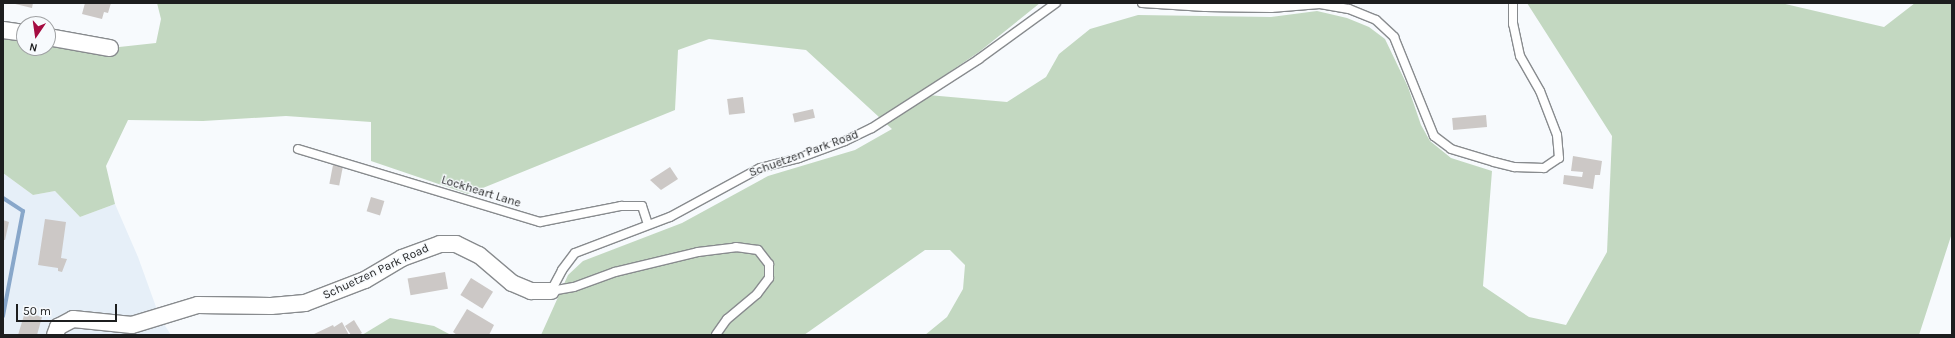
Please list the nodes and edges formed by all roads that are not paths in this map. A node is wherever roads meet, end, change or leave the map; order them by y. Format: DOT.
graph roads {
  1 [pos="1056,3"];
  2 [pos="1142,3"];
  3 [pos="1513,3"];
  4 [pos="1206,5"];
  5 [pos="3,30"];
  6 [pos="16,32"];
  7 [pos="56,39"];
  8 [pos="110,48"];
  9 [pos="298,149"];
  10 [pos="648,224"];
  11 [pos="551,291"];
  12 [pos="55,335"];
  13 [pos="716,335"];
  1 -- 10 [label="lane, Schuetzen Park Road"];
  2 -- 4 [label="lane"];
  3 -- 4 [label="lane"];
  5 -- 6 [label="street"];
  7 -- 8 [label="street"];
  9 -- 10 [label="lane, Lockheart Lane"];
  10 -- 11 [label="lane, Schuetzen Park Road"];
  11 -- 12 [label="street, Schuetzen Park Road"];
  11 -- 13 [label="lane, Schuetzen Park Road"];
}
